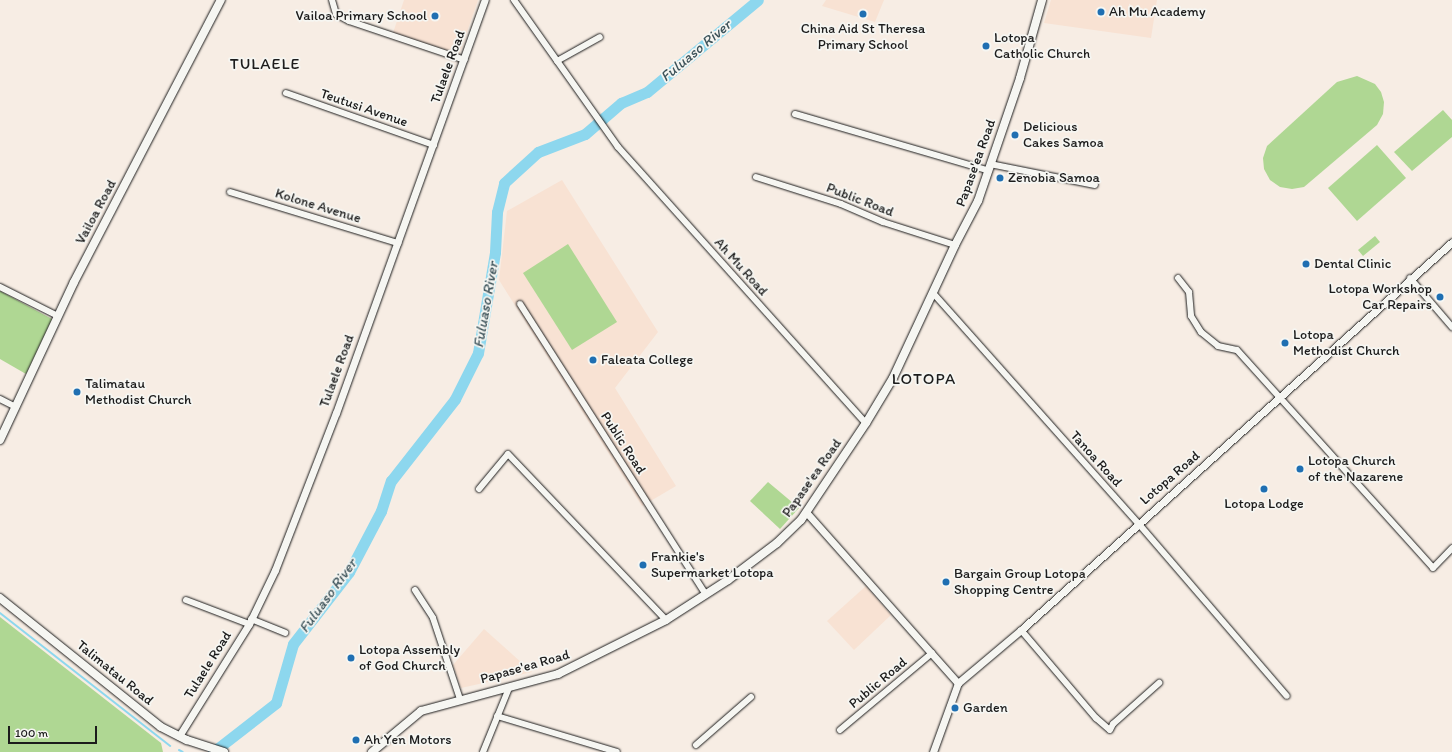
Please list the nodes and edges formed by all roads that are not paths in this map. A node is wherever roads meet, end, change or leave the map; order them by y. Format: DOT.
graph roads {
  1 [pos="221,0"];
  2 [pos="332,0"];
  3 [pos="485,0"];
  4 [pos="514,0"];
  5 [pos="1042,0"];
  6 [pos="600,37"];
  7 [pos="465,60"];
  8 [pos="557,61"];
  9 [pos="286,93"];
  10 [pos="794,114"];
  11 [pos="434,145"];
  12 [pos="989,167"];
  13 [pos="756,177"];
  14 [pos="1095,184"];
  15 [pos="230,192"];
  16 [pos="1452,242"];
  17 [pos="398,243"];
  18 [pos="955,245"];
  19 [pos="1178,278"];
  20 [pos="1410,278"];
  21 [pos="0,287"];
  22 [pos="933,293"];
  23 [pos="520,304"];
  24 [pos="58,316"];
  25 [pos="1452,327"];
  26 [pos="1280,396"];
  27 [pos="0,398"];
  28 [pos="16,406"];
  29 [pos="866,423"];
  30 [pos="0,440"];
  31 [pos="479,489"];
  32 [pos="806,512"];
  33 [pos="1138,523"];
  34 [pos="1452,548"];
  35 [pos="415,590"];
  36 [pos="706,595"];
  37 [pos="0,598"];
  38 [pos="186,600"];
  39 [pos="666,620"];
  40 [pos="250,622"];
  41 [pos="1021,630"];
  42 [pos="285,633"];
  43 [pos="932,653"];
  44 [pos="958,683"];
  45 [pos="1159,683"];
  46 [pos="508,688"];
  47 [pos="1287,696"];
  48 [pos="751,697"];
  49 [pos="460,699"];
  50 [pos="497,716"];
  51 [pos="840,730"];
  52 [pos="179,736"];
  53 [pos="696,745"];
  54 [pos="224,752"];
  55 [pos="372,752"];
  56 [pos="483,752"];
  57 [pos="617,752"];
  58 [pos="933,752"];
  1 -- 24 [label="main road, Vailoa Road"];
  2 -- 7 [label="street"];
  3 -- 7 [label="street, Tulaele Road"];
  4 -- 8 [label="street"];
  5 -- 12 [label="main road, Papase'ea Road"];
  6 -- 8 [label="street"];
  7 -- 11 [label="street, Tulaele Road"];
  8 -- 29 [label="street, Ah Mu Road"];
  9 -- 11 [label="street, Teutusi Avenue"];
  10 -- 12 [label="street"];
  11 -- 17 [label="street, Tulaele Road"];
  12 -- 14 [label="street"];
  12 -- 18 [label="main road, Papase'ea Road"];
  13 -- 18 [label="street, Public Road"];
  15 -- 17 [label="street, Kolone Avenue"];
  16 -- 20 [label="street, Lotopa Road"];
  17 -- 40 [label="street, Tulaele Road"];
  18 -- 22 [label="main road, Papase'ea Road"];
  19 -- 26 [label="street"];
  20 -- 25 [label="street"];
  20 -- 26 [label="street, Lotopa Road"];
  21 -- 24 [label="street"];
  22 -- 29 [label="main road, Papase'ea Road"];
  22 -- 33 [label="street, Tanoa Road"];
  23 -- 36 [label="street, Public Road"];
  24 -- 28 [label="main road, Vailoa Road"];
  26 -- 33 [label="street, Lotopa Road"];
  26 -- 34 [label="street"];
  27 -- 28 [label="street"];
  28 -- 30 [label="main road, Vailoa Road"];
  29 -- 32 [label="main road, Papase'ea Road"];
  31 -- 39 [label="street"];
  32 -- 36 [label="main road, Papase'ea Road"];
  32 -- 43 [label="street"];
  33 -- 41 [label="street, Lotopa Road"];
  33 -- 47 [label="street, Tanoa Road"];
  35 -- 49 [label="street"];
  36 -- 39 [label="main road, Papase'ea Road"];
  37 -- 52 [label="main road, Talimatau Road"];
  38 -- 40 [label="street"];
  39 -- 46 [label="main road, Papase'ea Road"];
  40 -- 42 [label="street"];
  40 -- 52 [label="street, Tulaele Road"];
  41 -- 44 [label="street, Lotopa Road"];
  41 -- 45 [label="street"];
  43 -- 44 [label="street"];
  43 -- 51 [label="street, Public Road"];
  44 -- 58 [label="street"];
  46 -- 49 [label="main road, Papase'ea Road"];
  46 -- 50 [label="street"];
  48 -- 53 [label="street"];
  49 -- 55 [label="main road, Papase'ea Road"];
  50 -- 56 [label="street"];
  50 -- 57 [label="street"];
  52 -- 54 [label="main road, Talimatau Road"];
}
